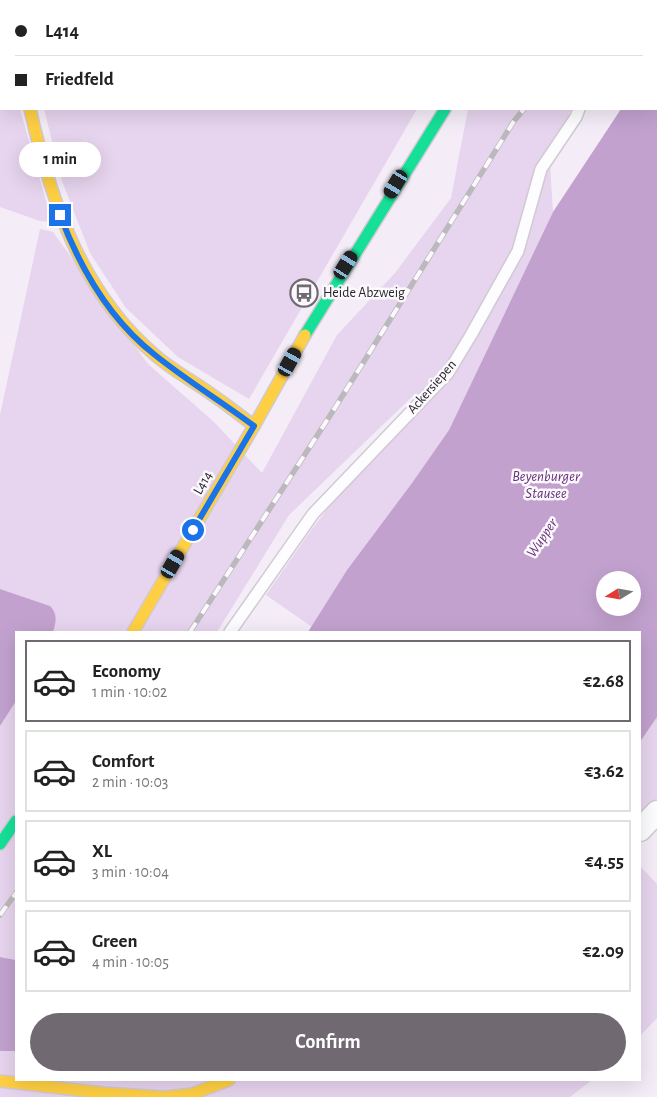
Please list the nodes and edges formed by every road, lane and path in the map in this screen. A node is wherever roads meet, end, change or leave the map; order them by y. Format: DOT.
graph roads {
  1 [pos="30,110"];
  2 [pos="444,110"];
  3 [pos="579,110"];
  4 [pos="254,426"];
  5 [pos="134,631"];
  6 [pos="231,631"];
  7 [pos="657,812"];
  8 [pos="15,822"];
  9 [pos="641,829"];
  10 [pos="0,844"];
  11 [pos="0,1080"];
  12 [pos="227,1081"];
  1 -- 4 [label="main road"];
  2 -- 4 [label="main road, L414"];
  3 -- 6 [label="lane, Ackersiepen"];
  4 -- 5 [label="main road, L414"];
  7 -- 9 [label="street"];
  8 -- 10 [label="main road"];
  11 -- 12 [label="main road"];
}
